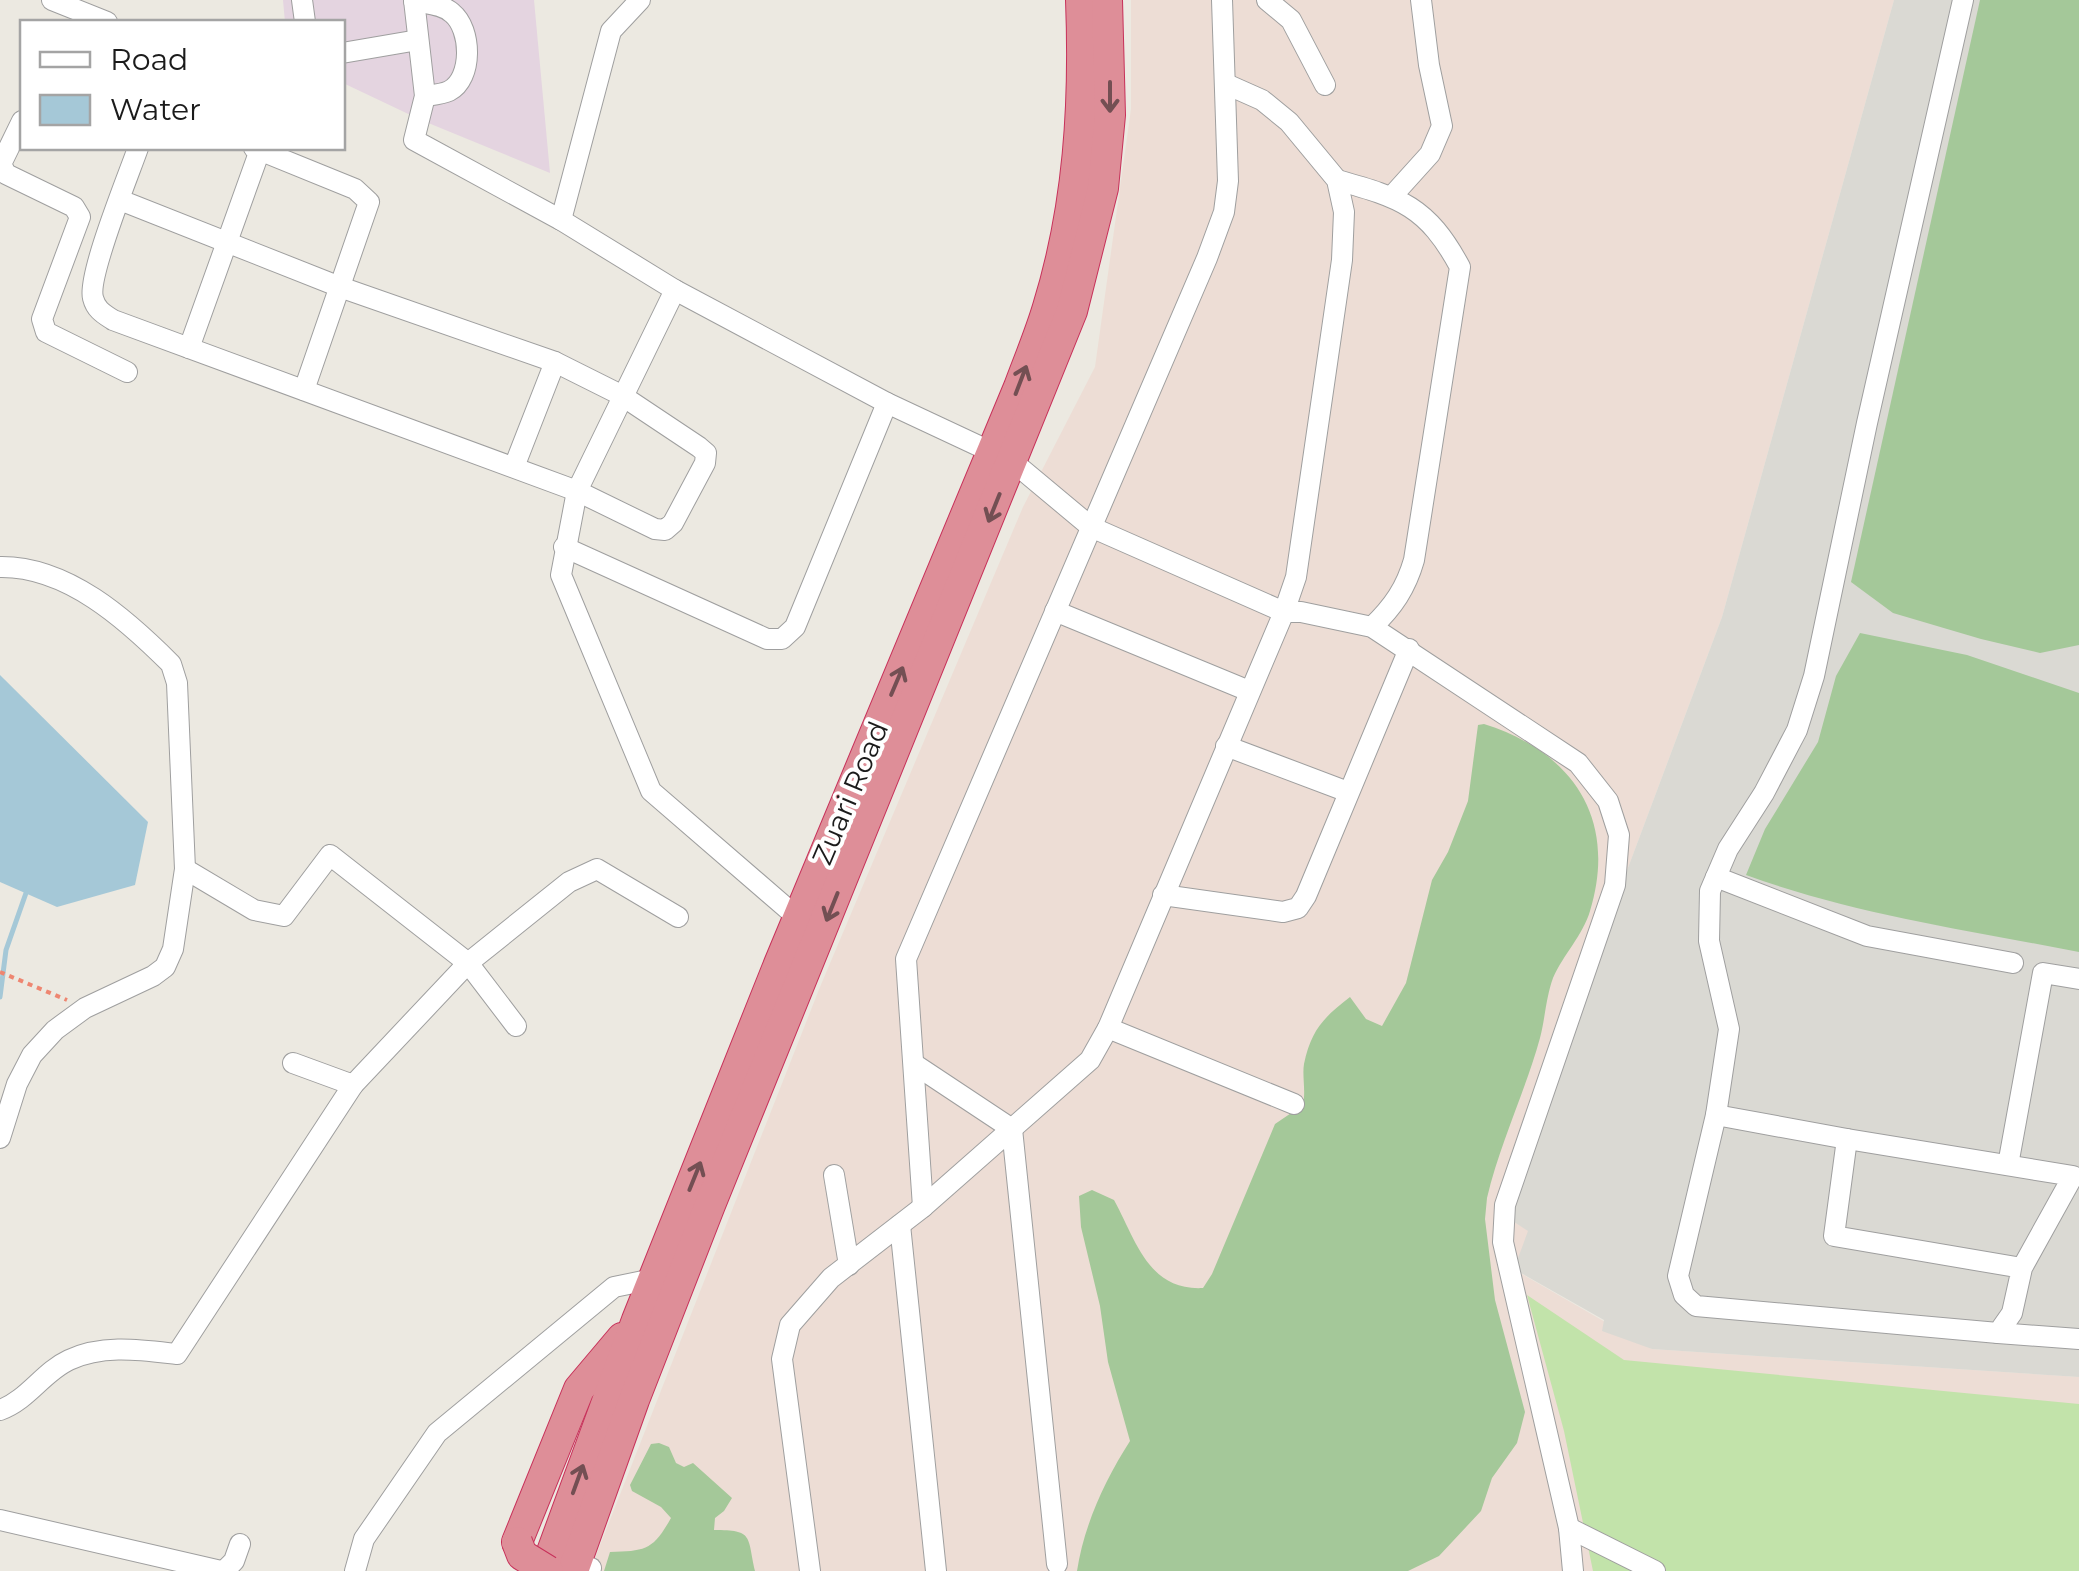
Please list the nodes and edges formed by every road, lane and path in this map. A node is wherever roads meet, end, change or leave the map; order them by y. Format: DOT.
graph roads {
  1 [pos="52,0"];
  2 [pos="640,0"];
  3 [pos="1081,0"];
  4 [pos="1107,0"];
  5 [pos="1222,0"];
  6 [pos="1267,0"];
  7 [pos="1421,0"];
  8 [pos="1963,0"];
  9 [pos="414,1"];
  10 [pos="74,17"];
  11 [pos="418,40"];
  12 [pos="345,52"];
  13 [pos="1226,84"];
  14 [pos="1324,85"];
  15 [pos="425,96"];
  16 [pos="20,125"];
  17 [pos="137,150"];
  18 [pos="257,150"];
  19 [pos="259,150"];
  20 [pos="1337,180"];
  21 [pos="1393,196"];
  22 [pos="120,200"];
  23 [pos="561,220"];
  24 [pos="228,242"];
  25 [pos="340,286"];
  26 [pos="675,290"];
  27 [pos="190,348"];
  28 [pos="555,362"];
  29 [pos="127,372"];
  30 [pos="304,390"];
  31 [pos="621,395"];
  32 [pos="887,403"];
  33 [pos="1002,457"];
  34 [pos="514,467"];
  35 [pos="577,491"];
  36 [pos="1091,527"];
  37 [pos="564,548"];
  38 [pos="0,567"];
  39 [pos="1055,611"];
  40 [pos="1284,612"];
  41 [pos="1372,627"];
  42 [pos="1408,649"];
  43 [pos="1250,691"];
  44 [pos="1226,746"];
  45 [pos="1348,792"];
  46 [pos="185,869"];
  47 [pos="1716,877"];
  48 [pos="1163,895"];
  49 [pos="678,917"];
  50 [pos="798,918"];
  51 [pos="468,963"];
  52 [pos="2014,963"];
  53 [pos="0,972"];
  54 [pos="2079,979"];
  55 [pos="85,1008"];
  56 [pos="516,1026"];
  57 [pos="1108,1028"];
  58 [pos="293,1063"];
  59 [pos="914,1064"];
  60 [pos="354,1084"];
  61 [pos="1294,1104"];
  62 [pos="1716,1116"];
  63 [pos="1012,1130"];
  64 [pos="0,1138"];
  65 [pos="1847,1139"];
  66 [pos="2008,1165"];
  67 [pos="834,1175"];
  68 [pos="924,1207"];
  69 [pos="900,1225"];
  70 [pos="849,1264"];
  71 [pos="2022,1268"];
  72 [pos="654,1279"];
  73 [pos="649,1324"];
  74 [pos="1998,1333"];
  75 [pos="2079,1339"];
  76 [pos="0,1410"];
  77 [pos="0,1520"];
  78 [pos="1570,1528"];
  79 [pos="240,1544"];
  80 [pos="1056,1564"];
  81 [pos="1642,1568"];
  82 [pos="584,1570"];
  83 [pos="222,1571"];
  84 [pos="354,1571"];
  85 [pos="546,1571"];
  86 [pos="810,1571"];
  87 [pos="936,1571"];
  88 [pos="1573,1571"];
  1 -- 10 [label="street"];
  2 -- 23 [label="street"];
  33 -- 3 [label="highway, Zuari Road, one-way"];
  4 -- 33 [label="highway, Zuari Road, one-way"];
  5 -- 13 [label="street"];
  6 -- 14 [label="street"];
  7 -- 21 [label="street"];
  8 -- 47 [label="street"];
  9 -- 11 [label="street"];
  9 -- 15 [label="street"];
  11 -- 12 [label="street"];
  11 -- 15 [label="street"];
  13 -- 20 [label="street"];
  13 -- 36 [label="street"];
  15 -- 23 [label="street"];
  16 -- 29 [label="street"];
  17 -- 22 [label="street"];
  18 -- 24 [label="street"];
  19 -- 25 [label="street"];
  20 -- 21 [label="street"];
  20 -- 40 [label="street"];
  21 -- 41 [label="street"];
  22 -- 24 [label="street"];
  22 -- 27 [label="street"];
  23 -- 26 [label="street"];
  24 -- 25 [label="street"];
  24 -- 27 [label="street"];
  25 -- 28 [label="street"];
  25 -- 30 [label="street"];
  26 -- 31 [label="street"];
  26 -- 32 [label="street"];
  27 -- 30 [label="street"];
  28 -- 31 [label="street"];
  28 -- 34 [label="street"];
  30 -- 34 [label="street"];
  31 -- 35 [label="street"];
  31 -- 35 [label="street"];
  32 -- 33 [label="street"];
  32 -- 37 [label="street"];
  33 -- 36 [label="street"];
  50 -- 33 [label="highway, Zuari Road, one-way"];
  33 -- 73 [label="highway, Zuari Road, one-way"];
  34 -- 35 [label="street"];
  35 -- 37 [label="street"];
  36 -- 39 [label="street"];
  36 -- 40 [label="street"];
  37 -- 50 [label="street"];
  38 -- 46 [label="street"];
  39 -- 43 [label="street"];
  39 -- 59 [label="street"];
  40 -- 41 [label="street"];
  40 -- 43 [label="street"];
  41 -- 42 [label="street"];
  42 -- 45 [label="street"];
  42 -- 78 [label="street"];
  43 -- 44 [label="street"];
  44 -- 45 [label="street"];
  44 -- 48 [label="street"];
  45 -- 48 [label="street"];
  46 -- 51 [label="street"];
  46 -- 55 [label="street"];
  47 -- 52 [label="street"];
  47 -- 62 [label="street"];
  48 -- 57 [label="street"];
  49 -- 51 [label="street"];
  72 -- 50 [label="highway, Zuari Road, one-way"];
  51 -- 56 [label="street"];
  51 -- 60 [label="street"];
  53 -- 55 [label="path"];
  54 -- 66 [label="street"];
  55 -- 64 [label="street"];
  57 -- 61 [label="street"];
  57 -- 63 [label="street"];
  58 -- 60 [label="street"];
  59 -- 63 [label="street"];
  59 -- 68 [label="street"];
  60 -- 76 [label="street"];
  62 -- 65 [label="street"];
  62 -- 74 [label="street"];
  63 -- 68 [label="street"];
  63 -- 80 [label="street"];
  65 -- 66 [label="street"];
  65 -- 71 [label="street"];
  66 -- 71 [label="street"];
  67 -- 70 [label="street"];
  68 -- 69 [label="street"];
  69 -- 70 [label="street"];
  69 -- 87 [label="street"];
  70 -- 86 [label="street"];
  71 -- 74 [label="street"];
  72 -- 73 [label="highway, Zuari Road"];
  72 -- 84 [label="street"];
  73 -- 82 [label="highway, Zuari Road"];
  85 -- 73 [label="highway, Zuari Road, one-way"];
  73 -- 85 [label="highway, bridge"];
  74 -- 75 [label="street"];
  77 -- 83 [label="street"];
  78 -- 81 [label="street"];
  78 -- 88 [label="street"];
  79 -- 83 [label="street"];
}
